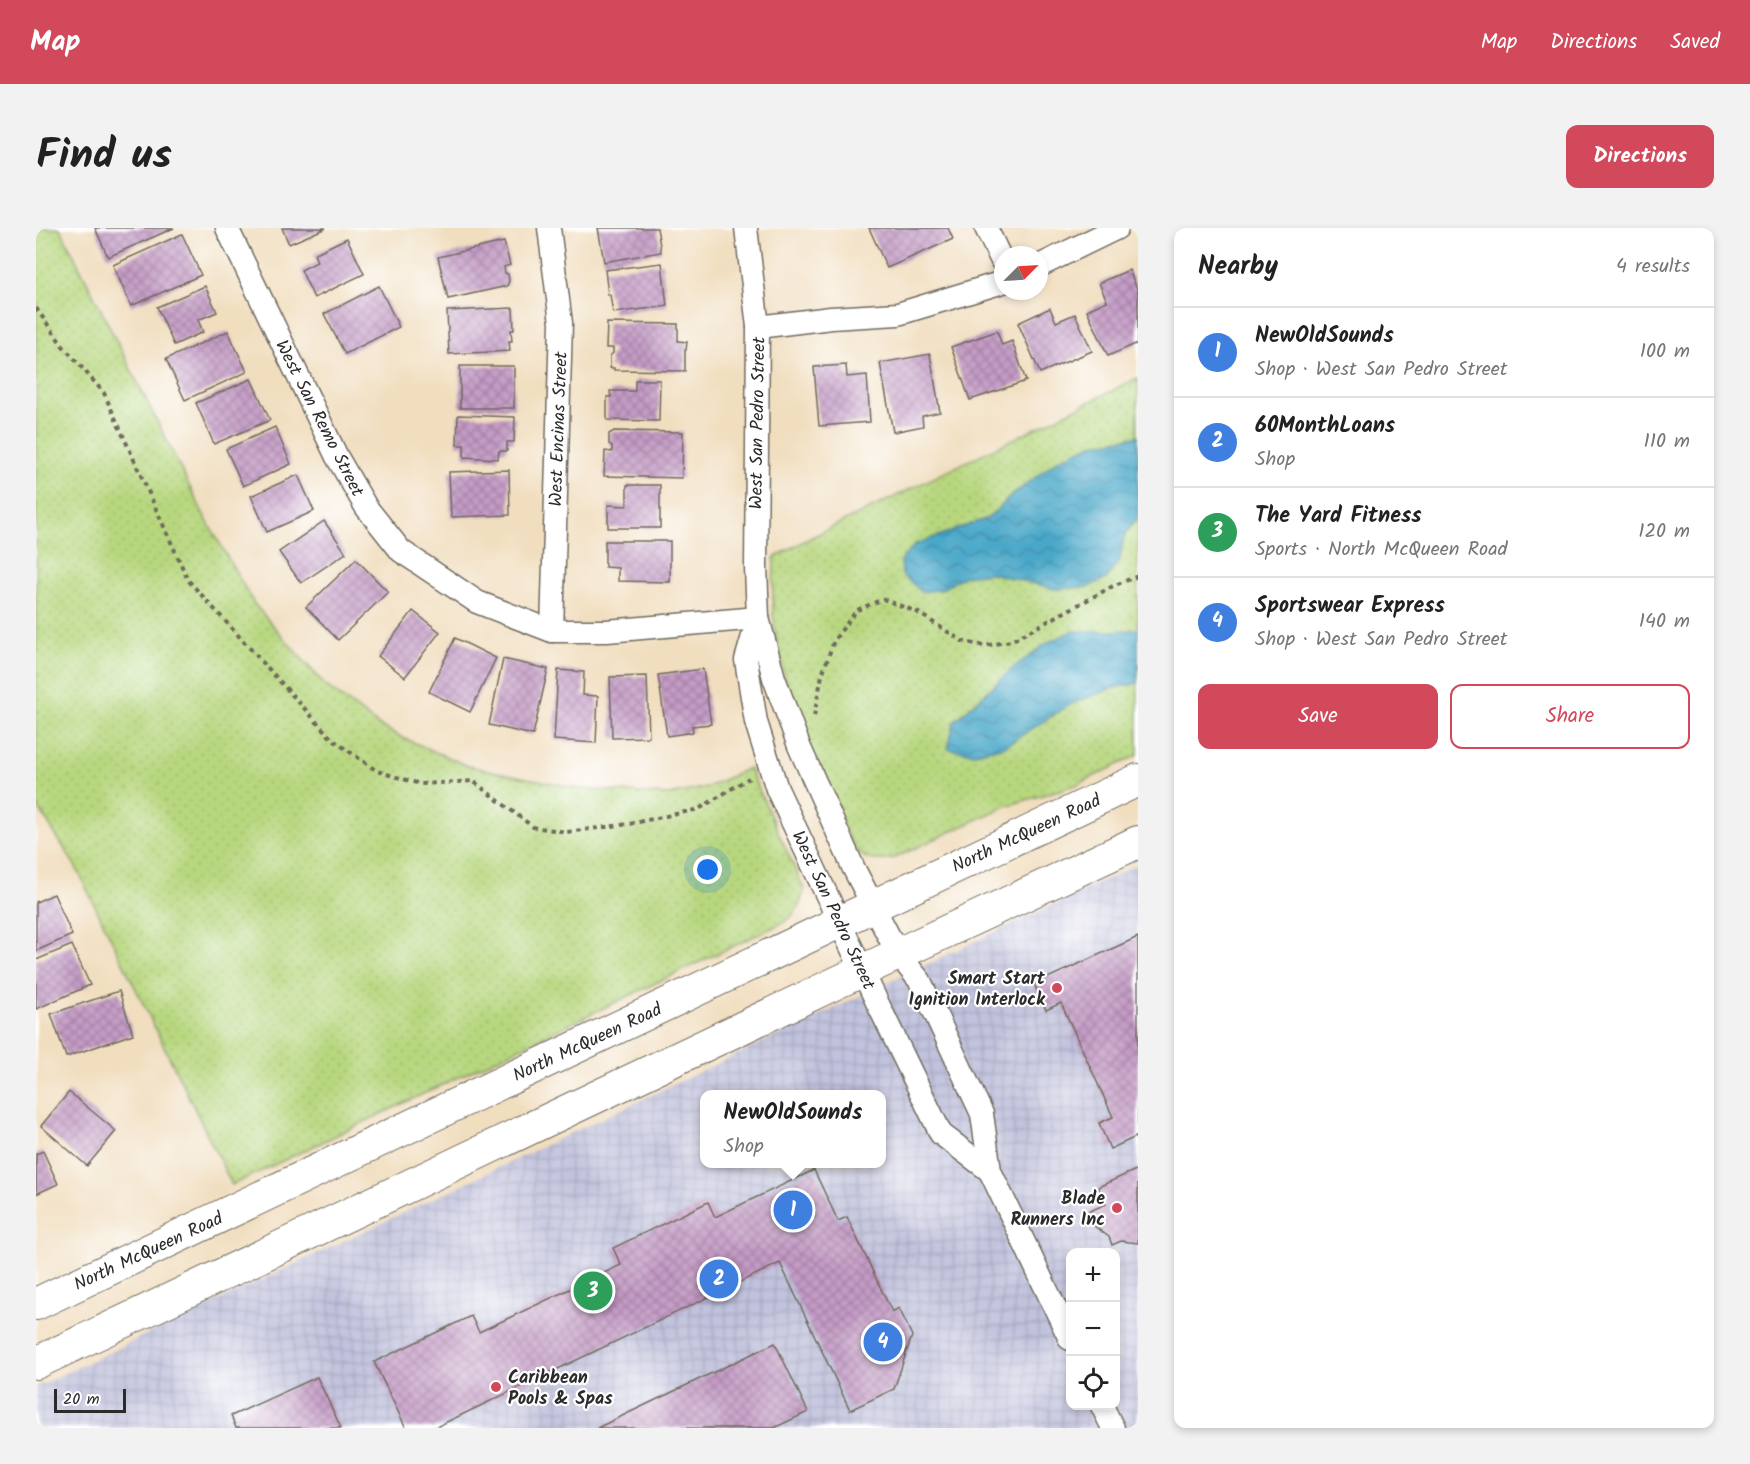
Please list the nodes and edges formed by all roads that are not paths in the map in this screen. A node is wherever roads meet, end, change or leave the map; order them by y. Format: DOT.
graph roads {
  1 [pos="226,228"];
  2 [pos="549,228"];
  3 [pos="746,228"];
  4 [pos="986,228"];
  5 [pos="1117,228"];
  6 [pos="995,246"];
  7 [pos="1048,262"];
  8 [pos="994,285"];
  9 [pos="758,327"];
  10 [pos="758,618"];
  11 [pos="552,631"];
  12 [pos="1138,780"];
  13 [pos="1138,842"];
  14 [pos="874,906"];
  15 [pos="840,922"];
  16 [pos="898,954"];
  17 [pos="862,971"];
  18 [pos="990,1171"];
  19 [pos="36,1304"];
  20 [pos="1066,1329"];
  21 [pos="36,1363"];
  1 -- 11 [label="street, West San Remo Street"];
  2 -- 11 [label="street, West Encinas Street"];
  3 -- 9 [label="street, West San Pedro Street"];
  4 -- 6 [label="street"];
  5 -- 7 [label="street"];
  8 -- 9 [label="street"];
  9 -- 10 [label="street, West San Pedro Street"];
  10 -- 11 [label="street, West San Remo Street"];
  10 -- 14 [label="street, West San Pedro Street"];
  10 -- 15 [label="street, West San Pedro Street"];
  12 -- 14 [label="main road, North McQueen Road"];
  13 -- 16 [label="main road"];
  14 -- 15 [label="main road, North McQueen Road"];
  14 -- 16 [label="street, West San Pedro Street"];
  15 -- 17 [label="street, West San Pedro Street"];
  15 -- 19 [label="main road, North McQueen Road"];
  16 -- 17 [label="main road"];
  16 -- 18 [label="street, West San Pedro Street"];
  17 -- 18 [label="street, West San Pedro Street"];
  17 -- 21 [label="main road"];
  18 -- 20 [label="street, West San Pedro Street"];
}
